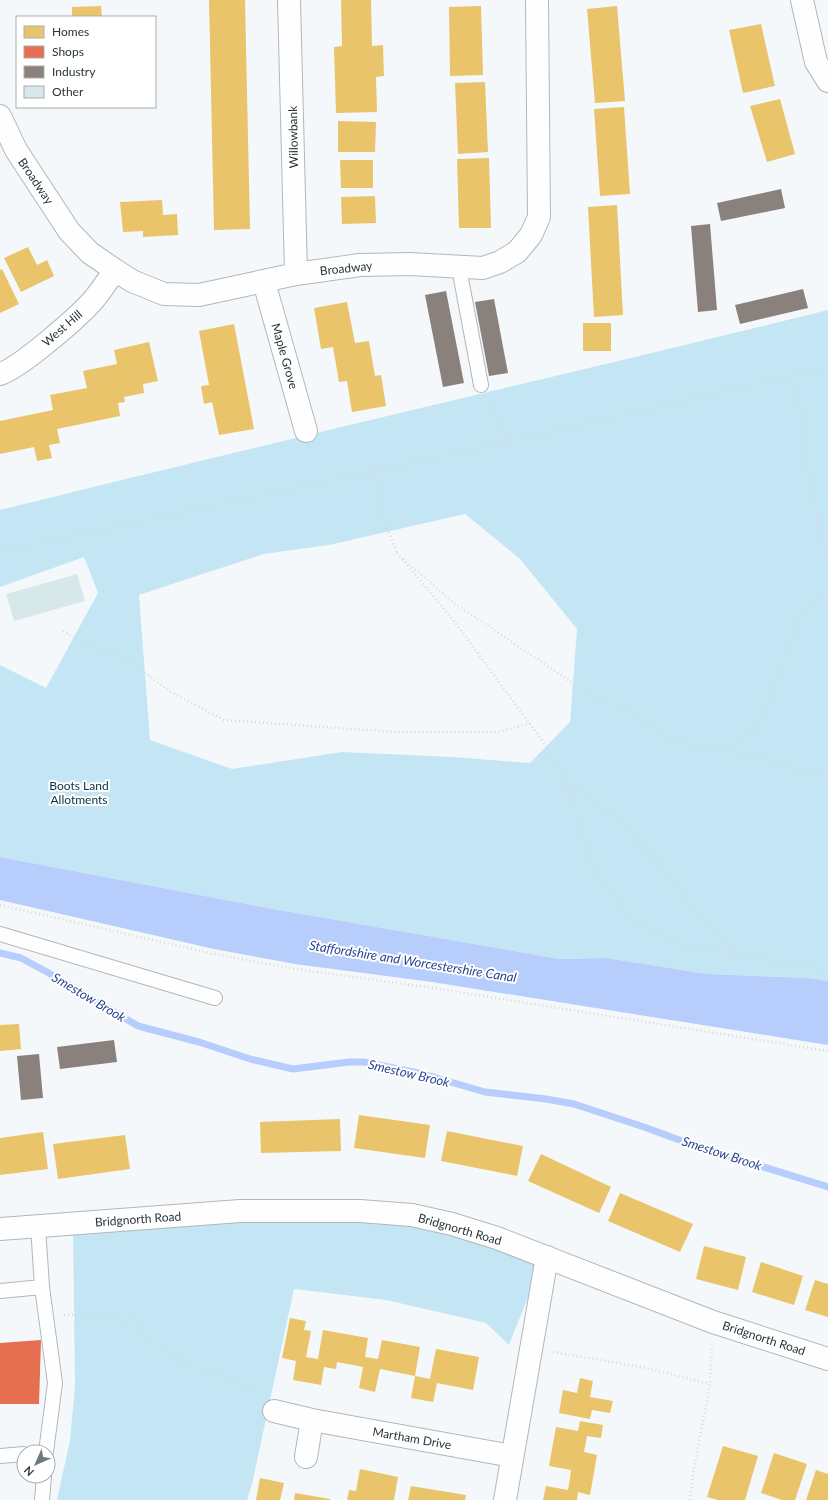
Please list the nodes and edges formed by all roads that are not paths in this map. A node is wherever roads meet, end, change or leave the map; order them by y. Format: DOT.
graph roads {
  1 [pos="289,0"];
  2 [pos="537,0"];
  3 [pos="802,0"];
  4 [pos="828,81"];
  5 [pos="0,116"];
  6 [pos="459,268"];
  7 [pos="115,270"];
  8 [pos="296,274"];
  9 [pos="264,282"];
  10 [pos="0,374"];
  11 [pos="481,385"];
  12 [pos="306,431"];
  13 [pos="0,934"];
  14 [pos="215,998"];
  15 [pos="38,1226"];
  16 [pos="0,1229"];
  17 [pos="547,1257"];
  18 [pos="42,1287"];
  19 [pos="0,1291"];
  20 [pos="828,1359"];
  21 [pos="274,1410"];
  22 [pos="312,1420"];
  23 [pos="47,1444"];
  24 [pos="16,1455"];
  25 [pos="0,1456"];
  26 [pos="512,1456"];
  27 [pos="306,1457"];
  28 [pos="43,1484"];
  29 [pos="42,1500"];
  30 [pos="504,1500"];
  1 -- 8 [label="main road, Willowbank"];
  2 -- 6 [label="main road, Broadway"];
  3 -- 4 [label="main road"];
  5 -- 7 [label="main road, Broadway"];
  6 -- 8 [label="main road, Broadway"];
  6 -- 11 [label="lane"];
  7 -- 9 [label="main road, Broadway"];
  7 -- 10 [label="main road, West Hill"];
  8 -- 9 [label="main road, Broadway"];
  9 -- 12 [label="main road, Maple Grove"];
  13 -- 14 [label="lane"];
  15 -- 16 [label="main road, Bridgnorth Road"];
  15 -- 17 [label="main road, Bridgnorth Road"];
  15 -- 18 [label="lane"];
  17 -- 20 [label="main road, Bridgnorth Road"];
  17 -- 26 [label="main road"];
  18 -- 19 [label="lane"];
  18 -- 23 [label="lane"];
  21 -- 22 [label="main road, Martham Drive"];
  22 -- 26 [label="main road, Martham Drive"];
  22 -- 27 [label="main road"];
  24 -- 25 [label="lane"];
  26 -- 30 [label="main road"];
  28 -- 29 [label="lane"];
}
